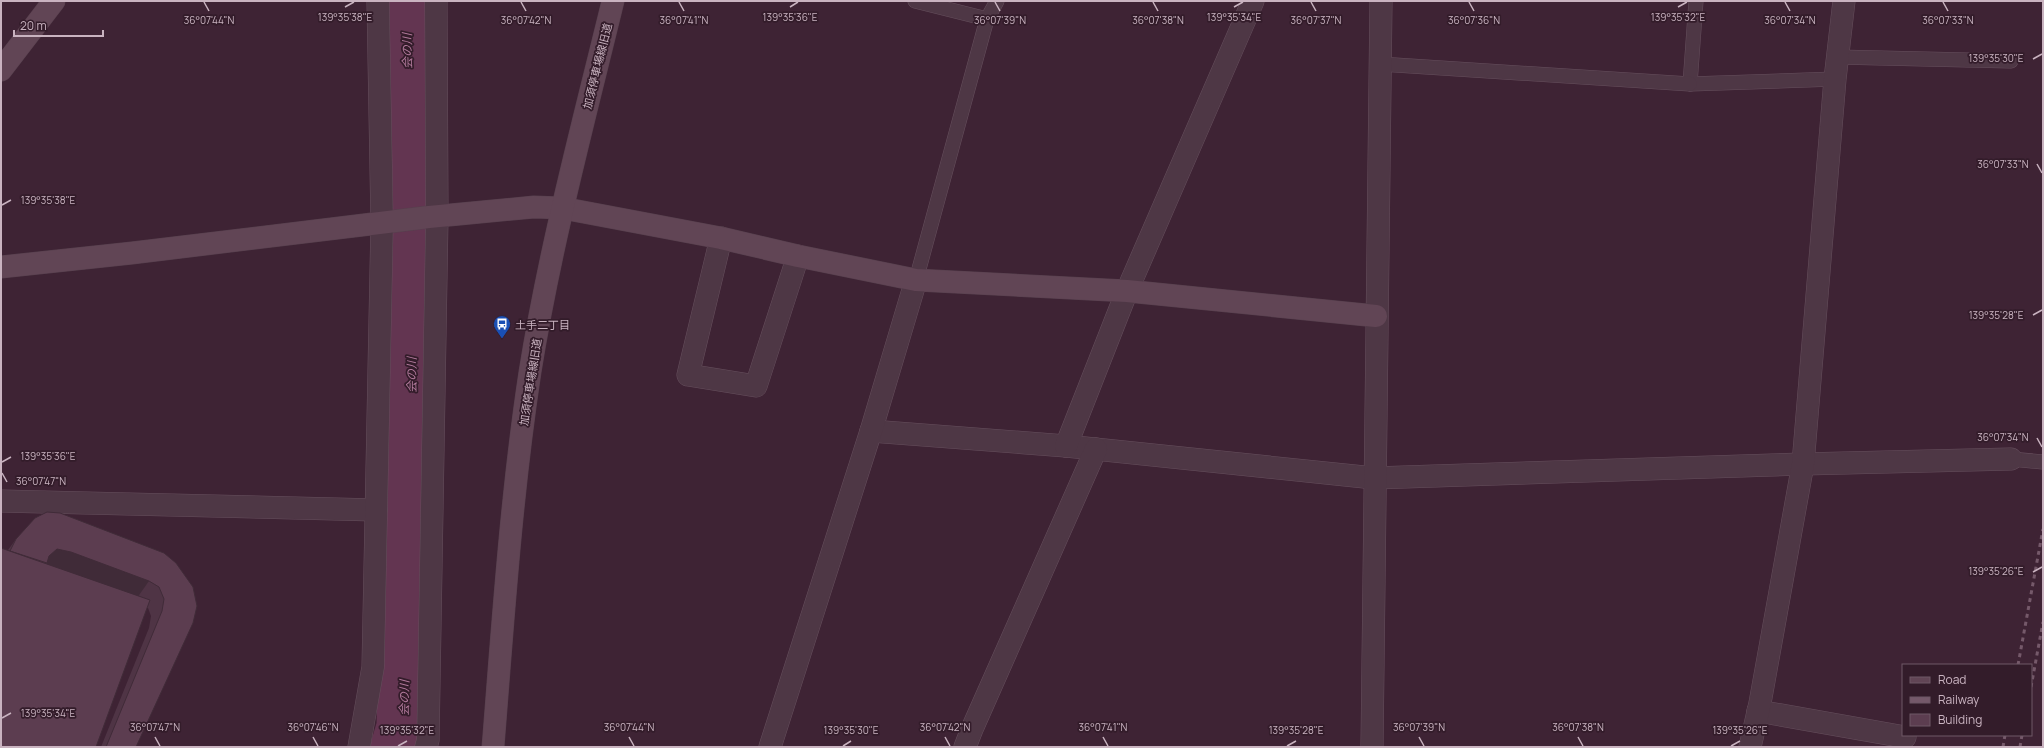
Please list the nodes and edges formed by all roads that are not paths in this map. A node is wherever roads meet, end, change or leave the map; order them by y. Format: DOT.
graph roads {
  1 [pos="54,1"];
  2 [pos="378,1"];
  3 [pos="436,1"];
  4 [pos="613,1"];
  5 [pos="915,1"];
  6 [pos="997,1"];
  7 [pos="1253,1"];
  8 [pos="1381,1"];
  9 [pos="1696,1"];
  10 [pos="1844,1"];
  11 [pos="987,19"];
  12 [pos="1837,56"];
  13 [pos="2011,61"];
  14 [pos="1380,64"];
  15 [pos="1,70"];
  16 [pos="1835,80"];
  17 [pos="1690,84"];
  18 [pos="562,208"];
  19 [pos="433,217"];
  20 [pos="385,222"];
  21 [pos="721,238"];
  22 [pos="798,256"];
  23 [pos="1,266"];
  24 [pos="916,280"];
  25 [pos="1127,291"];
  26 [pos="1376,316"];
  27 [pos="871,431"];
  28 [pos="1066,446"];
  29 [pos="1096,449"];
  30 [pos="2011,459"];
  31 [pos="2043,462"];
  32 [pos="1803,464"];
  33 [pos="1374,478"];
  34 [pos="1,501"];
  35 [pos="376,510"];
  36 [pos="1758,711"];
  37 [pos="1905,737"];
  38 [pos="497,742"];
  39 [pos="359,747"];
  40 [pos="426,747"];
  41 [pos="770,747"];
  42 [pos="965,747"];
  43 [pos="1372,747"];
  44 [pos="1750,747"];
  1 -- 15 [label="street"];
  2 -- 20 [label="street"];
  3 -- 19 [label="street"];
  4 -- 18 [label="street, 加須停車場線旧道"];
  5 -- 11 [label="lane"];
  6 -- 11 [label="lane"];
  7 -- 25 [label="street"];
  8 -- 14 [label="street"];
  9 -- 17 [label="lane"];
  10 -- 12 [label="street"];
  11 -- 24 [label="lane"];
  12 -- 13 [label="lane"];
  12 -- 16 [label="street"];
  14 -- 17 [label="lane"];
  14 -- 26 [label="street"];
  16 -- 17 [label="lane"];
  16 -- 32 [label="street"];
  18 -- 19 [label="street"];
  18 -- 21 [label="street"];
  18 -- 38 [label="street, 加須停車場線旧道"];
  19 -- 20 [label="street"];
  19 -- 40 [label="street"];
  20 -- 23 [label="street"];
  20 -- 35 [label="street"];
  21 -- 22 [label="street"];
  21 -- 22 [label="street"];
  22 -- 24 [label="street"];
  24 -- 25 [label="street"];
  24 -- 27 [label="street"];
  25 -- 26 [label="street"];
  25 -- 28 [label="street"];
  26 -- 33 [label="street"];
  27 -- 28 [label="street"];
  27 -- 41 [label="street"];
  28 -- 29 [label="street"];
  29 -- 33 [label="street"];
  29 -- 42 [label="street"];
  30 -- 31 [label="lane"];
  30 -- 32 [label="street"];
  32 -- 33 [label="street"];
  32 -- 36 [label="street"];
  33 -- 43 [label="street"];
  34 -- 35 [label="street"];
  35 -- 39 [label="street"];
  36 -- 37 [label="street"];
  36 -- 44 [label="street"];
}
